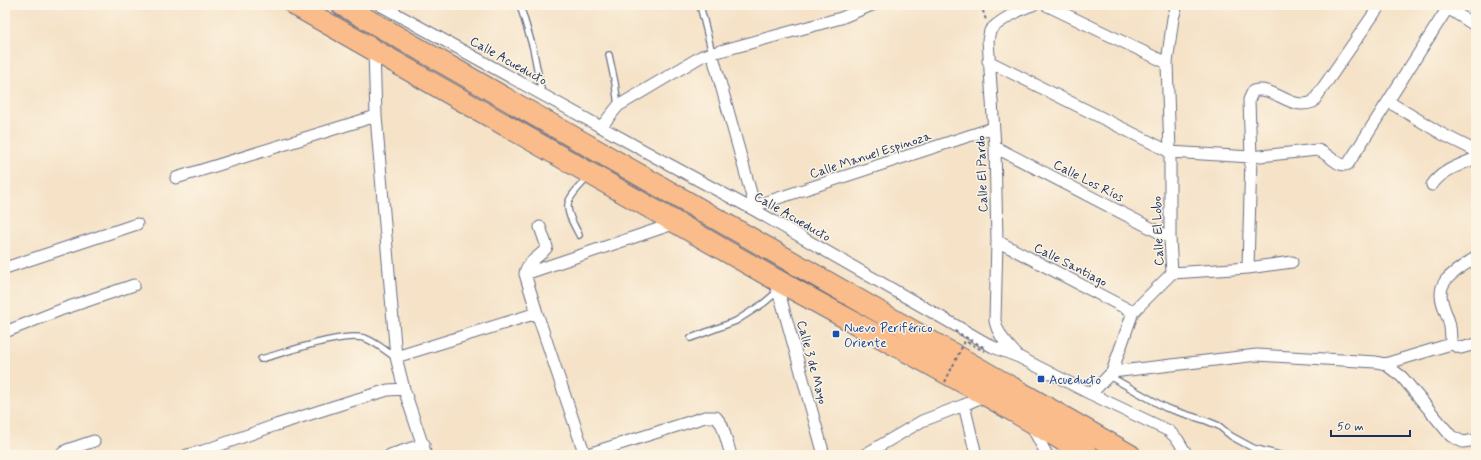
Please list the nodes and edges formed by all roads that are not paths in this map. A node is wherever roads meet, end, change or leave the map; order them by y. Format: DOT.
graph roads {
  1 [pos="295,5"];
  2 [pos="342,5"];
  3 [pos="520,5"];
  4 [pos="700,5"];
  5 [pos="872,5"];
  6 [pos="1032,5"];
  7 [pos="1046,5"];
  8 [pos="1177,5"];
  9 [pos="1380,5"];
  10 [pos="1445,7"];
  11 [pos="379,12"];
  12 [pos="1476,26"];
  13 [pos="374,50"];
  14 [pos="712,53"];
  15 [pos="609,55"];
  16 [pos="988,61"];
  17 [pos="1168,63"];
  18 [pos="542,94"];
  19 [pos="1389,102"];
  20 [pos="618,106"];
  21 [pos="376,116"];
  22 [pos="601,127"];
  23 [pos="993,128"];
  24 [pos="995,147"];
  25 [pos="1476,151"];
  26 [pos="1170,152"];
  27 [pos="1251,157"];
  28 [pos="1476,158"];
  29 [pos="591,174"];
  30 [pos="176,178"];
  31 [pos="1432,186"];
  32 [pos="755,208"];
  33 [pos="676,223"];
  34 [pos="137,224"];
  35 [pos="540,226"];
  36 [pos="579,235"];
  37 [pos="1170,238"];
  38 [pos="997,241"];
  39 [pos="1476,257"];
  40 [pos="1292,262"];
  41 [pos="5,268"];
  42 [pos="1248,268"];
  43 [pos="525,274"];
  44 [pos="1172,274"];
  45 [pos="134,285"];
  46 [pos="775,285"];
  47 [pos="1133,312"];
  48 [pos="537,313"];
  49 [pos="5,332"];
  50 [pos="690,338"];
  51 [pos="1451,344"];
  52 [pos="1476,344"];
  53 [pos="396,357"];
  54 [pos="1019,357"];
  55 [pos="260,359"];
  56 [pos="1385,364"];
  57 [pos="1111,374"];
  58 [pos="404,389"];
  59 [pos="1091,394"];
  60 [pos="986,395"];
  61 [pos="964,405"];
  62 [pos="1029,421"];
  63 [pos="1476,440"];
  64 [pos="94,441"];
  65 [pos="425,450"];
  66 [pos="60,455"];
  67 [pos="187,455"];
  68 [pos="390,455"];
  69 [pos="585,455"];
  70 [pos="731,455"];
  71 [pos="824,455"];
  72 [pos="864,455"];
  73 [pos="976,455"];
  74 [pos="1047,455"];
  75 [pos="1088,455"];
  76 [pos="1130,455"];
  77 [pos="1187,455"];
  78 [pos="1280,455"];
  1 -- 13 [label="highway"];
  2 -- 11 [label="highway"];
  3 -- 18 [label="lane"];
  4 -- 14 [label="lane"];
  5 -- 14 [label="street"];
  6 -- 16 [label="street, Calle El Pardo"];
  7 -- 17 [label="street"];
  8 -- 17 [label="street, Calle El Lobo"];
  9 -- 27 [label="street"];
  10 -- 12 [label="street"];
  10 -- 19 [label="street"];
  11 -- 18 [label="street, Calle Acueducto"];
  11 -- 76 [label="highway"];
  13 -- 21 [label="street"];
  13 -- 29 [label="highway"];
  14 -- 20 [label="street"];
  14 -- 32 [label="street"];
  15 -- 20 [label="lane"];
  16 -- 23 [label="street, Calle El Pardo"];
  16 -- 26 [label="street"];
  17 -- 26 [label="street, Calle El Lobo"];
  18 -- 22 [label="street, Calle Acueducto"];
  19 -- 25 [label="street"];
  19 -- 27 [label="street"];
  20 -- 22 [label="street"];
  21 -- 30 [label="street"];
  21 -- 53 [label="street"];
  22 -- 32 [label="street, Calle Acueducto"];
  23 -- 24 [label="street, Calle El Pardo"];
  23 -- 32 [label="street, Calle Manuel Espinoza"];
  24 -- 37 [label="street, Calle Los Ríos"];
  24 -- 38 [label="street, Calle El Pardo"];
  26 -- 27 [label="street"];
  26 -- 37 [label="street, Calle El Lobo"];
  27 -- 42 [label="street"];
  28 -- 31 [label="street"];
  29 -- 33 [label="highway"];
  29 -- 36 [label="lane"];
  32 -- 54 [label="street, Calle Acueducto"];
  33 -- 43 [label="street"];
  33 -- 46 [label="highway"];
  34 -- 41 [label="street"];
  35 -- 43 [label="street"];
  37 -- 44 [label="street, Calle El Lobo"];
  38 -- 47 [label="street, Calle Santiago"];
  38 -- 54 [label="street, Calle El Pardo"];
  39 -- 51 [label="street"];
  40 -- 42 [label="street"];
  42 -- 44 [label="street"];
  43 -- 48 [label="street"];
  44 -- 47 [label="street, Calle El Lobo"];
  45 -- 49 [label="street"];
  46 -- 50 [label="lane"];
  46 -- 60 [label="highway"];
  46 -- 71 [label="street, Calle 3 de Mayo"];
  47 -- 57 [label="street, Calle El Lobo"];
  48 -- 53 [label="street"];
  48 -- 69 [label="street"];
  51 -- 52 [label="street"];
  51 -- 56 [label="street"];
  53 -- 55 [label="lane"];
  53 -- 58 [label="street"];
  54 -- 59 [label="street, Calle Acueducto"];
  56 -- 57 [label="street"];
  56 -- 63 [label="street"];
  57 -- 59 [label="street, Calle El Lobo"];
  57 -- 78 [label="lane"];
  58 -- 65 [label="street"];
  58 -- 67 [label="street"];
  59 -- 77 [label="street, Calle Acueducto"];
  60 -- 61 [label="street"];
  60 -- 62 [label="highway"];
  61 -- 72 [label="street"];
  61 -- 73 [label="street"];
  62 -- 74 [label="street"];
  62 -- 75 [label="highway"];
  64 -- 66 [label="street"];
  65 -- 68 [label="street"];
  69 -- 70 [label="street"];
}
